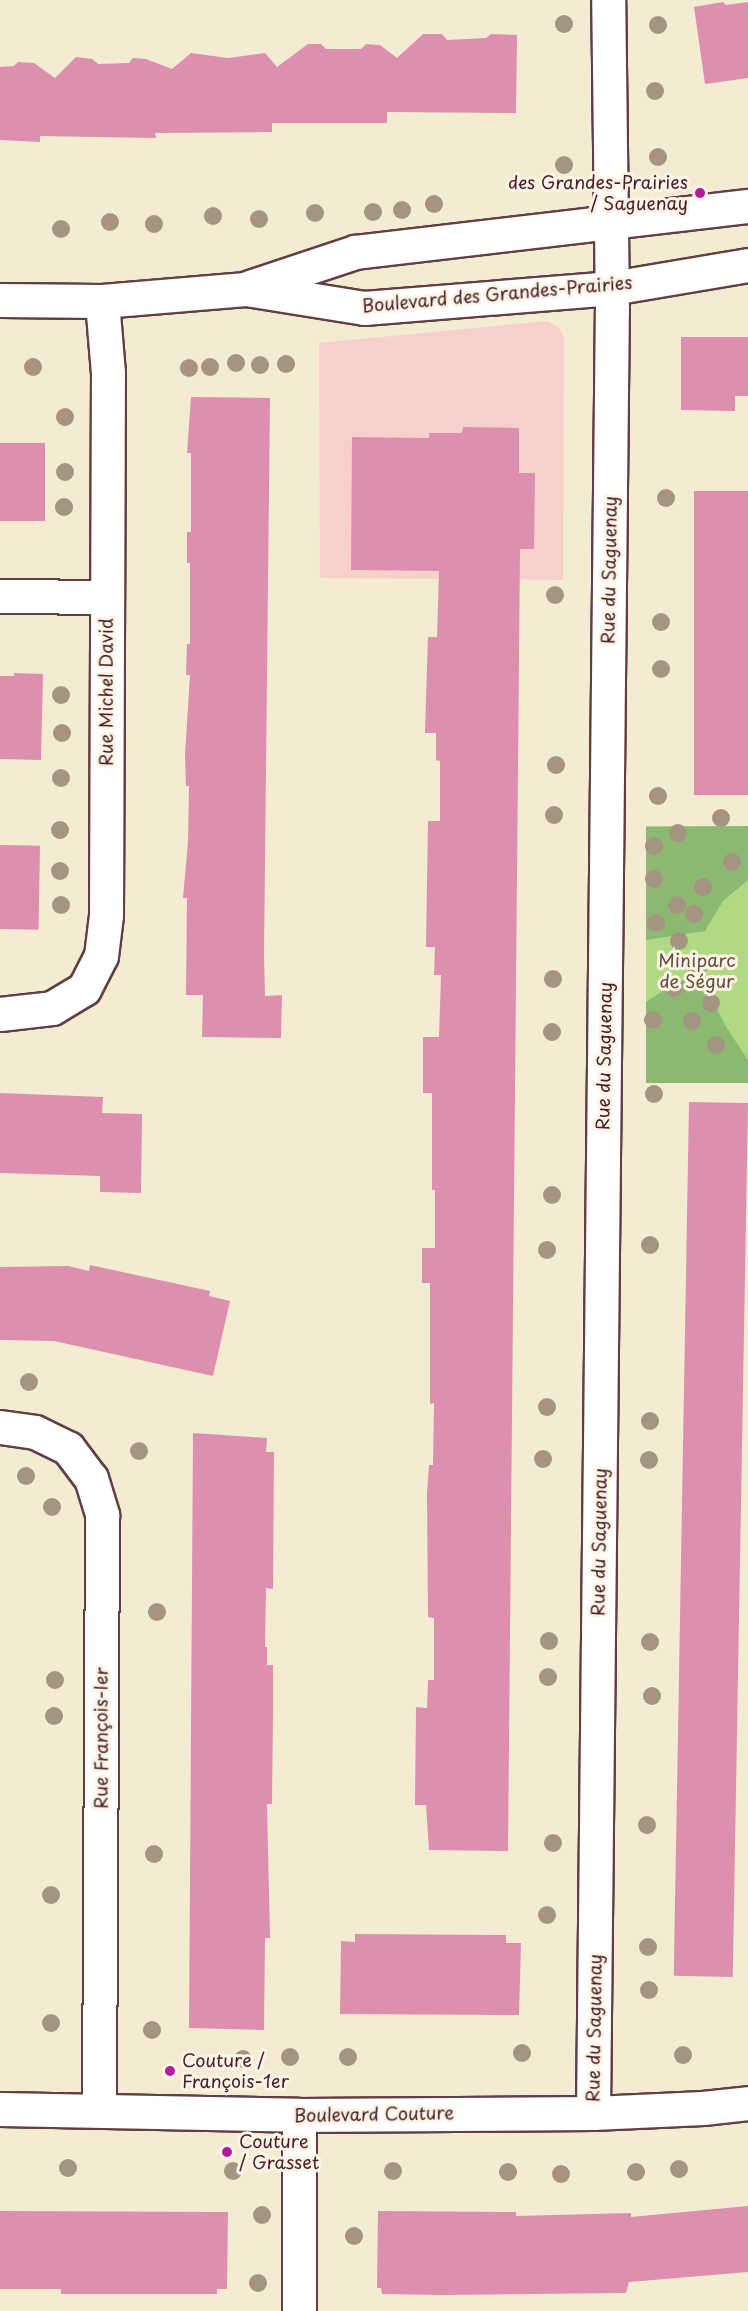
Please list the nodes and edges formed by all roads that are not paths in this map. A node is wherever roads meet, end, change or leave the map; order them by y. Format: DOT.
graph roads {
  1 [pos="608,0"];
  2 [pos="748,206"];
  3 [pos="611,223"];
  4 [pos="748,265"];
  5 [pos="612,288"];
  6 [pos="246,289"];
  7 [pos="0,300"];
  8 [pos="102,301"];
  9 [pos="0,596"];
  10 [pos="107,597"];
  11 [pos="0,1014"];
  12 [pos="0,1427"];
  13 [pos="748,2103"];
  14 [pos="0,2109"];
  15 [pos="99,2110"];
  16 [pos="593,2112"];
  17 [pos="299,2115"];
  18 [pos="299,2311"];
  1 -- 3 [label="street, Rue du Saguenay"];
  2 -- 3 [label="street, Boulevard des Grandes-Prairies"];
  3 -- 5 [label="street, Rue du Saguenay"];
  3 -- 6 [label="street, Boulevard des Grandes-Prairies"];
  4 -- 5 [label="street, Boulevard des Grandes-Prairies"];
  5 -- 6 [label="street, Boulevard des Grandes-Prairies"];
  5 -- 16 [label="street, Rue du Saguenay"];
  6 -- 8 [label="street, Boulevard des Grandes-Prairies"];
  7 -- 8 [label="street, Boulevard des Grandes-Prairies"];
  8 -- 10 [label="street, Rue Michel David"];
  9 -- 10 [label="street"];
  10 -- 11 [label="street, Rue Michel David"];
  12 -- 15 [label="street, Rue François-Ier"];
  13 -- 16 [label="street, Boulevard Couture"];
  14 -- 15 [label="street, Boulevard Couture"];
  15 -- 17 [label="street, Boulevard Couture"];
  16 -- 17 [label="street, Boulevard Couture"];
  17 -- 18 [label="street"];
}
